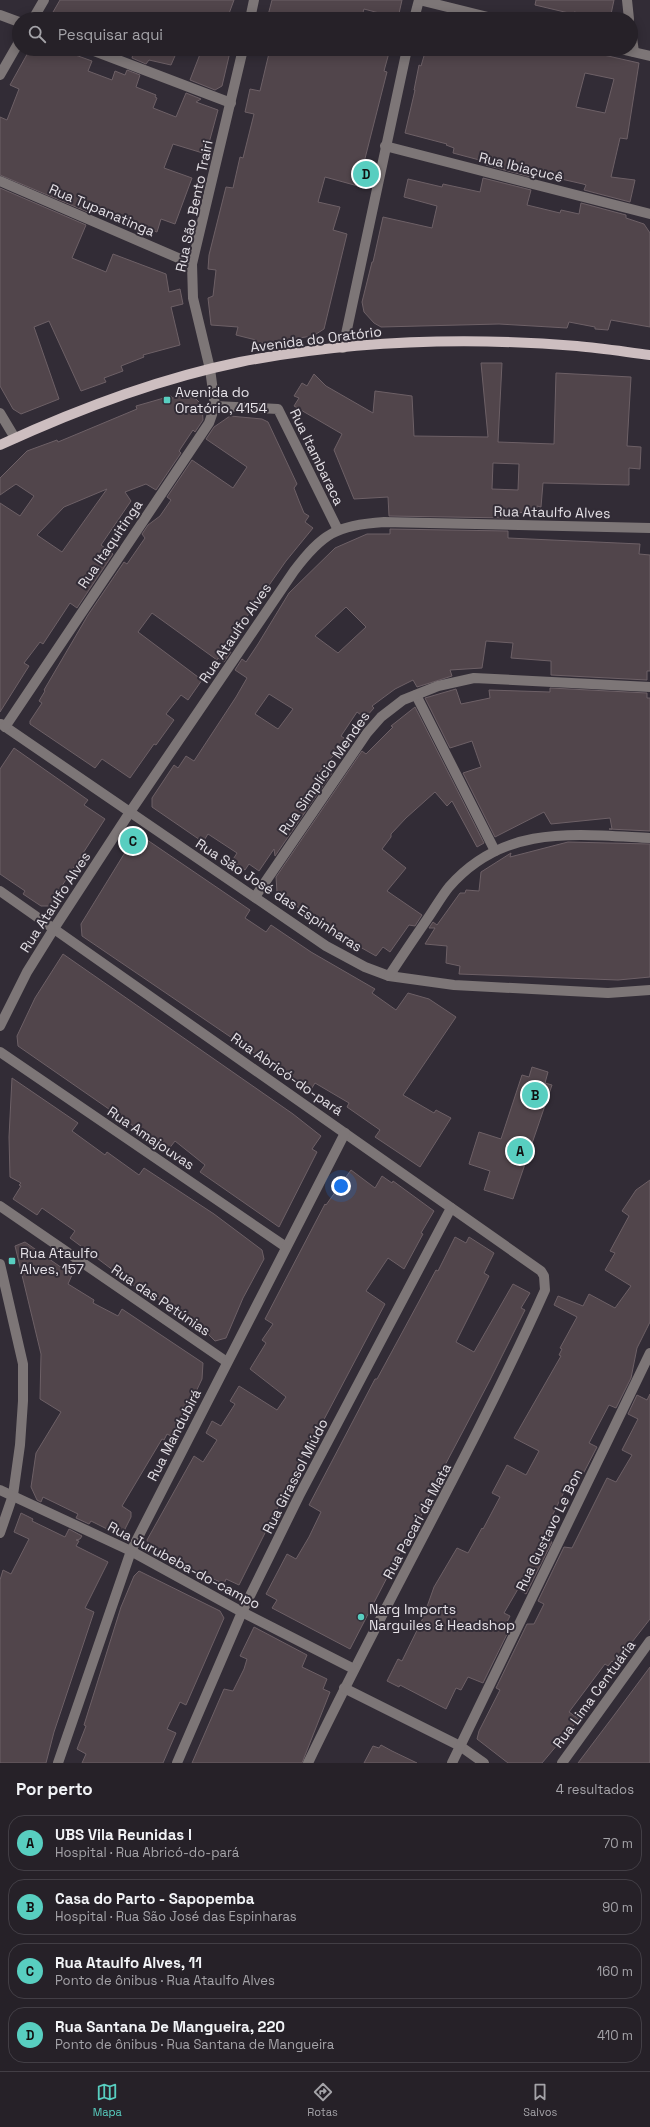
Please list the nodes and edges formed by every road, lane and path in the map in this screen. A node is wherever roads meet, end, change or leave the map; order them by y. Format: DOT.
graph roads {
  1 [pos="44,0"];
  2 [pos="254,0"];
  3 [pos="419,0"];
  4 [pos="627,0"];
  5 [pos="37,12"];
  6 [pos="251,12"];
  7 [pos="416,12"];
  8 [pos="468,12"];
  9 [pos="629,12"];
  10 [pos="0,15"];
  11 [pos="12,19"];
  12 [pos="638,53"];
  13 [pos="12,54"];
  14 [pos="107,56"];
  15 [pos="241,56"];
  16 [pos="405,56"];
  17 [pos="650,56"];
  18 [pos="0,75"];
  19 [pos="231,103"];
  20 [pos="385,146"];
  21 [pos="0,181"];
  22 [pos="650,214"];
  23 [pos="192,264"];
  24 [pos="343,348"];
  25 [pos="650,355"];
  26 [pos="210,369"];
  27 [pos="215,406"];
  28 [pos="0,413"];
  29 [pos="15,438"];
  30 [pos="0,446"];
  31 [pos="650,528"];
  32 [pos="338,530"];
  33 [pos="650,687"];
  34 [pos="416,695"];
  35 [pos="3,725"];
  36 [pos="130,812"];
  37 [pos="650,838"];
  38 [pos="495,851"];
  39 [pos="0,891"];
  40 [pos="256,897"];
  41 [pos="55,928"];
  42 [pos="389,976"];
  43 [pos="650,990"];
  44 [pos="0,1026"];
  45 [pos="0,1052"];
  46 [pos="345,1133"];
  47 [pos="0,1206"];
  48 [pos="451,1208"];
  49 [pos="286,1247"];
  50 [pos="0,1264"];
  51 [pos="545,1290"];
  52 [pos="650,1353"];
  53 [pos="228,1362"];
  54 [pos="645,1375"];
  55 [pos="0,1490"];
  56 [pos="13,1495"];
  57 [pos="0,1533"];
  58 [pos="131,1551"];
  59 [pos="242,1612"];
  60 [pos="650,1641"];
  61 [pos="354,1669"];
  62 [pos="344,1688"];
  63 [pos="460,1746"];
  64 [pos="58,1763"];
  65 [pos="177,1763"];
  66 [pos="308,1763"];
  67 [pos="452,1763"];
  68 [pos="484,1763"];
  69 [pos="562,1763"];
  1 -- 5 [label="street"];
  2 -- 6 [label="street"];
  3 -- 7 [label="street"];
  3 -- 8 [label="street"];
  4 -- 9 [label="street"];
  10 -- 11 [label="street"];
  12 -- 17 [label="street"];
  13 -- 18 [label="street"];
  14 -- 19 [label="street"];
  15 -- 19 [label="street, Rua São Bento Trairi"];
  16 -- 20 [label="street"];
  19 -- 23 [label="street, Rua São Bento Trairi"];
  20 -- 22 [label="street, Rua Ibiaçucê"];
  20 -- 24 [label="street"];
  21 -- 23 [label="street, Rua Tupanatinga"];
  23 -- 26 [label="street, Rua São Bento Trairi"];
  24 -- 25 [label="main road, Avenida do Oratório"];
  24 -- 26 [label="main road, Avenida do Oratório"];
  26 -- 27 [label="street, Rua Itaquitinga"];
  26 -- 29 [label="main road, Avenida do Oratório"];
  27 -- 32 [label="street, Rua Itambaraca"];
  27 -- 35 [label="street, Rua Itaquitinga"];
  28 -- 29 [label="street"];
  29 -- 30 [label="main road, Avenida do Oratório"];
  31 -- 32 [label="street, Rua Ataulfo Alves"];
  32 -- 36 [label="street, Rua Ataulfo Alves"];
  33 -- 34 [label="street, Rua Simplício Mendes"];
  34 -- 38 [label="street"];
  34 -- 40 [label="street, Rua Simplício Mendes"];
  35 -- 36 [label="street, Rua São José das Espinharas"];
  36 -- 40 [label="street, Rua São José das Espinharas"];
  36 -- 41 [label="street, Rua Ataulfo Alves"];
  37 -- 38 [label="street"];
  38 -- 42 [label="street"];
  39 -- 41 [label="street, Rua Abricó-do-pará"];
  40 -- 42 [label="street, Rua São José das Espinharas"];
  41 -- 44 [label="street, Rua Ataulfo Alves"];
  41 -- 46 [label="street, Rua Abricó-do-pará"];
  42 -- 43 [label="street, Rua São José das Espinharas"];
  45 -- 49 [label="street, Rua Amajouvas"];
  46 -- 48 [label="street, Rua Abricó-do-pará"];
  46 -- 49 [label="street, Rua Mandubirá"];
  47 -- 53 [label="street, Rua das Petúnias"];
  48 -- 51 [label="street, Rua Abricó-do-pará"];
  48 -- 59 [label="street, Rua Girassol Miúdo"];
  49 -- 53 [label="street, Rua Mandubirá"];
  50 -- 56 [label="street"];
  51 -- 61 [label="street, Rua Pacari da Mata"];
  52 -- 54 [label="street, Rua Gustavo Le Bon"];
  53 -- 58 [label="street, Rua Mandubirá"];
  54 -- 63 [label="street, Rua Gustavo Le Bon"];
  55 -- 56 [label="street, Rua Jurubeba-do-campo"];
  56 -- 57 [label="street"];
  56 -- 58 [label="street, Rua Jurubeba-do-campo"];
  58 -- 59 [label="street, Rua Jurubeba-do-campo"];
  58 -- 64 [label="street, Rua Mandubirá"];
  59 -- 61 [label="street, Rua Jurubeba-do-campo"];
  59 -- 65 [label="street, Rua Girassol Miúdo"];
  60 -- 69 [label="street, Rua Lima Centuária"];
  61 -- 62 [label="street, Rua Pacari da Mata"];
  62 -- 63 [label="street"];
  62 -- 66 [label="street, Rua Pacari da Mata"];
  63 -- 67 [label="street, Rua Gustavo Le Bon"];
  63 -- 68 [label="street"];
}
